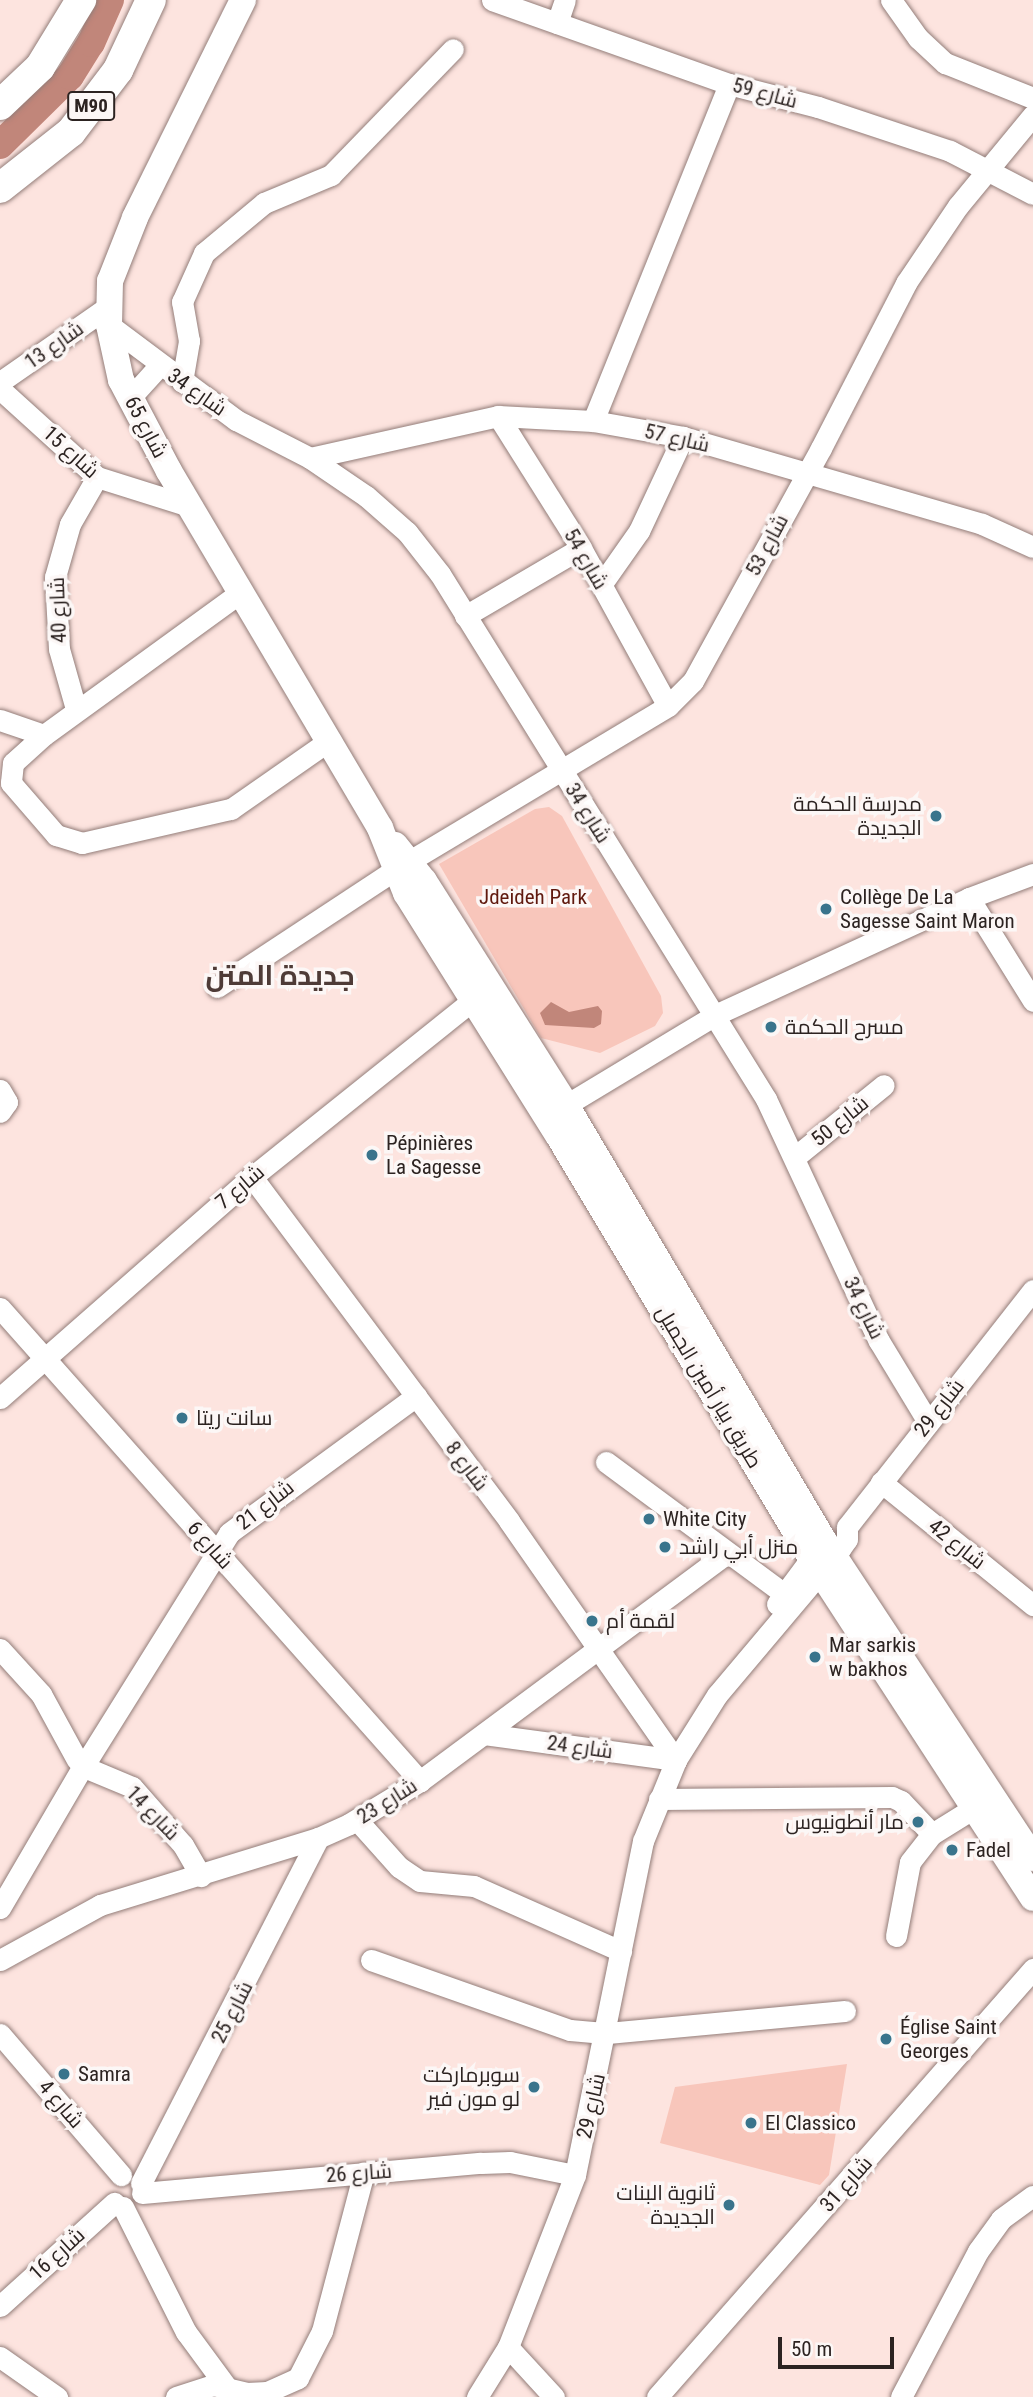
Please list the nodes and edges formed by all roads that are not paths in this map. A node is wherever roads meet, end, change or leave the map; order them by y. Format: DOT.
graph roads {
  1 [pos="81,0"];
  2 [pos="151,0"];
  3 [pos="492,0"];
  4 [pos="565,0"];
  5 [pos="891,0"];
  6 [pos="238,5"];
  7 [pos="557,23"];
  8 [pos="453,49"];
  9 [pos="729,84"];
  10 [pos="1033,98"];
  11 [pos="0,104"];
  12 [pos="1033,115"];
  13 [pos="988,169"];
  14 [pos="0,188"];
  15 [pos="1033,194"];
  16 [pos="109,316"];
  17 [pos="159,366"];
  18 [pos="0,382"];
  19 [pos="182,383"];
  20 [pos="0,390"];
  21 [pos="130,398"];
  22 [pos="498,416"];
  23 [pos="593,421"];
  24 [pos="683,438"];
  25 [pos="310,458"];
  26 [pos="806,474"];
  27 [pos="97,477"];
  28 [pos="192,508"];
  29 [pos="1033,547"];
  30 [pos="581,548"];
  31 [pos="601,585"];
  32 [pos="241,592"];
  33 [pos="465,616"];
  34 [pos="668,706"];
  35 [pos="76,709"];
  36 [pos="0,720"];
  37 [pos="44,735"];
  38 [pos="330,740"];
  39 [pos="561,771"];
  40 [pos="403,865"];
  41 [pos="1033,874"];
  42 [pos="969,898"];
  43 [pos="217,986"];
  44 [pos="482,993"];
  45 [pos="1033,1001"];
  46 [pos="715,1015"];
  47 [pos="884,1085"];
  48 [pos="0,1090"];
  49 [pos="566,1105"];
  50 [pos="0,1112"];
  51 [pos="795,1157"];
  52 [pos="252,1177"];
  53 [pos="1033,1290"];
  54 [pos="1,1310"];
  55 [pos="42,1357"];
  56 [pos="416,1396"];
  57 [pos="0,1398"];
  58 [pos="928,1422"];
  59 [pos="606,1462"];
  60 [pos="881,1482"];
  61 [pos="216,1552"];
  62 [pos="727,1553"];
  63 [pos="823,1556"];
  64 [pos="783,1593"];
  65 [pos="1033,1605"];
  66 [pos="766,1632"];
  67 [pos="598,1647"];
  68 [pos="0,1649"];
  69 [pos="484,1734"];
  70 [pos="676,1760"];
  71 [pos="84,1765"];
  72 [pos="420,1781"];
  73 [pos="659,1800"];
  74 [pos="976,1806"];
  75 [pos="357,1820"];
  76 [pos="932,1834"];
  77 [pos="318,1838"];
  78 [pos="1033,1858"];
  79 [pos="201,1876"];
  80 [pos="1033,1898"];
  81 [pos="0,1908"];
  82 [pos="896,1936"];
  83 [pos="621,1951"];
  84 [pos="0,1960"];
  85 [pos="371,1960"];
  86 [pos="1033,1969"];
  87 [pos="845,2011"];
  88 [pos="607,2033"];
  89 [pos="0,2034"];
  90 [pos="0,2054"];
  91 [pos="364,2172"];
  92 [pos="575,2175"];
  93 [pos="126,2190"];
  94 [pos="1033,2196"];
  95 [pos="0,2306"];
  96 [pos="508,2347"];
  97 [pos="0,2357"];
  98 [pos="228,2389"];
  99 [pos="57,2397"];
  100 [pos="176,2397"];
  101 [pos="477,2397"];
  102 [pos="554,2397"];
  103 [pos="657,2397"];
  104 [pos="901,2397"];
  1 -- 11 [label="highway"];
  2 -- 14 [label="highway, M90"];
  3 -- 7 [label="street, شارع 59"];
  4 -- 7 [label="street"];
  5 -- 10 [label="street"];
  6 -- 16 [label="main road, شارع 65"];
  7 -- 9 [label="street, شارع 59"];
  8 -- 19 [label="street"];
  9 -- 13 [label="street, شارع 59"];
  9 -- 23 [label="street"];
  12 -- 13 [label="street, شارع 53"];
  13 -- 15 [label="street, شارع 59"];
  13 -- 26 [label="street, شارع 53"];
  16 -- 17 [label="street, شارع 34"];
  16 -- 18 [label="street, شارع 13"];
  16 -- 21 [label="main road, شارع 65"];
  17 -- 19 [label="street, شارع 34"];
  17 -- 21 [label="street"];
  19 -- 25 [label="street, شارع 34"];
  20 -- 27 [label="street, شارع 15"];
  21 -- 28 [label="main road, شارع 65"];
  22 -- 23 [label="street, شارع 57"];
  22 -- 25 [label="street, شارع 57"];
  22 -- 30 [label="street, شارع 54"];
  23 -- 24 [label="street, شارع 57"];
  24 -- 26 [label="street, شارع 57"];
  24 -- 31 [label="street"];
  25 -- 33 [label="street, شارع 34"];
  26 -- 29 [label="street, شارع 57"];
  26 -- 34 [label="street, شارع 53"];
  27 -- 28 [label="street, شارع 15"];
  27 -- 35 [label="street, شارع 40"];
  28 -- 32 [label="main road, شارع 65"];
  30 -- 31 [label="street, شارع 54"];
  30 -- 33 [label="street"];
  31 -- 34 [label="street, شارع 54"];
  32 -- 35 [label="street"];
  32 -- 38 [label="main road, شارع 65"];
  33 -- 39 [label="street, شارع 34"];
  34 -- 39 [label="street, شارع 53"];
  35 -- 37 [label="street"];
  36 -- 37 [label="street"];
  37 -- 38 [label="street"];
  38 -- 40 [label="main road, شارع 65"];
  39 -- 40 [label="street, شارع 53"];
  39 -- 46 [label="street, شارع 34"];
  40 -- 43 [label="street, شارع 53"];
  40 -- 44 [label="main road, طريق بيار أمين الجميل"];
  41 -- 42 [label="street"];
  42 -- 45 [label="street"];
  42 -- 46 [label="street"];
  44 -- 49 [label="main road, طريق بيار أمين الجميل"];
  44 -- 52 [label="street, شارع 7"];
  44 -- 63 [label="main road, طريق بيار أمين الجميل"];
  46 -- 49 [label="street"];
  46 -- 51 [label="street, شارع 34"];
  47 -- 51 [label="street, شارع 50"];
  48 -- 50 [label="street"];
  49 -- 63 [label="main road, طريق بيار أمين الجميل"];
  51 -- 58 [label="street, شارع 34"];
  52 -- 55 [label="street, شارع 7"];
  52 -- 56 [label="street, شارع 8"];
  53 -- 58 [label="street, شارع 29"];
  54 -- 55 [label="street, شارع 6"];
  55 -- 57 [label="street, شارع 7"];
  55 -- 61 [label="street, شارع 6"];
  56 -- 61 [label="street, شارع 21"];
  56 -- 67 [label="street, شارع 8"];
  58 -- 60 [label="street, شارع 29"];
  59 -- 62 [label="street"];
  60 -- 63 [label="street, شارع 29"];
  60 -- 65 [label="street, شارع 42"];
  61 -- 71 [label="street, شارع 21"];
  61 -- 72 [label="street, شارع 6"];
  62 -- 64 [label="street"];
  62 -- 67 [label="street, شارع 23"];
  63 -- 64 [label="street, شارع 29"];
  63 -- 66 [label="street, شارع 29"];
  63 -- 74 [label="main road, طريق بيار أمين الجميل"];
  63 -- 78 [label="main road, طريق بيار أمين الجميل"];
  64 -- 66 [label="street, شارع 29"];
  66 -- 70 [label="street, شارع 29"];
  67 -- 69 [label="street, شارع 23"];
  67 -- 70 [label="street, شارع 8"];
  68 -- 71 [label="street"];
  69 -- 70 [label="street, شارع 24"];
  69 -- 72 [label="street, شارع 23"];
  70 -- 73 [label="street, شارع 29"];
  71 -- 79 [label="street, شارع 14"];
  71 -- 81 [label="street, شارع 21"];
  72 -- 75 [label="street, شارع 23"];
  73 -- 76 [label="street"];
  73 -- 83 [label="street, شارع 29"];
  74 -- 76 [label="street"];
  74 -- 80 [label="main road, طريق بيار أمين الجميل"];
  75 -- 77 [label="street, شارع 23"];
  75 -- 83 [label="street"];
  76 -- 82 [label="street"];
  77 -- 79 [label="street, شارع 23"];
  77 -- 93 [label="street, شارع 25"];
  79 -- 84 [label="street, شارع 23"];
  83 -- 88 [label="street, شارع 29"];
  85 -- 88 [label="street"];
  86 -- 103 [label="street, شارع 31"];
  87 -- 88 [label="street"];
  88 -- 92 [label="street, شارع 29"];
  89 -- 93 [label="street, شارع 4"];
  90 -- 93 [label="street, شارع 4"];
  91 -- 92 [label="street, شارع 26"];
  91 -- 93 [label="street, شارع 26"];
  91 -- 98 [label="street"];
  92 -- 96 [label="street, شارع 29"];
  93 -- 95 [label="street, شارع 16"];
  93 -- 98 [label="street"];
  94 -- 104 [label="street"];
  96 -- 101 [label="street, شارع 29"];
  96 -- 102 [label="street"];
  97 -- 99 [label="street"];
  98 -- 100 [label="street"];
}
